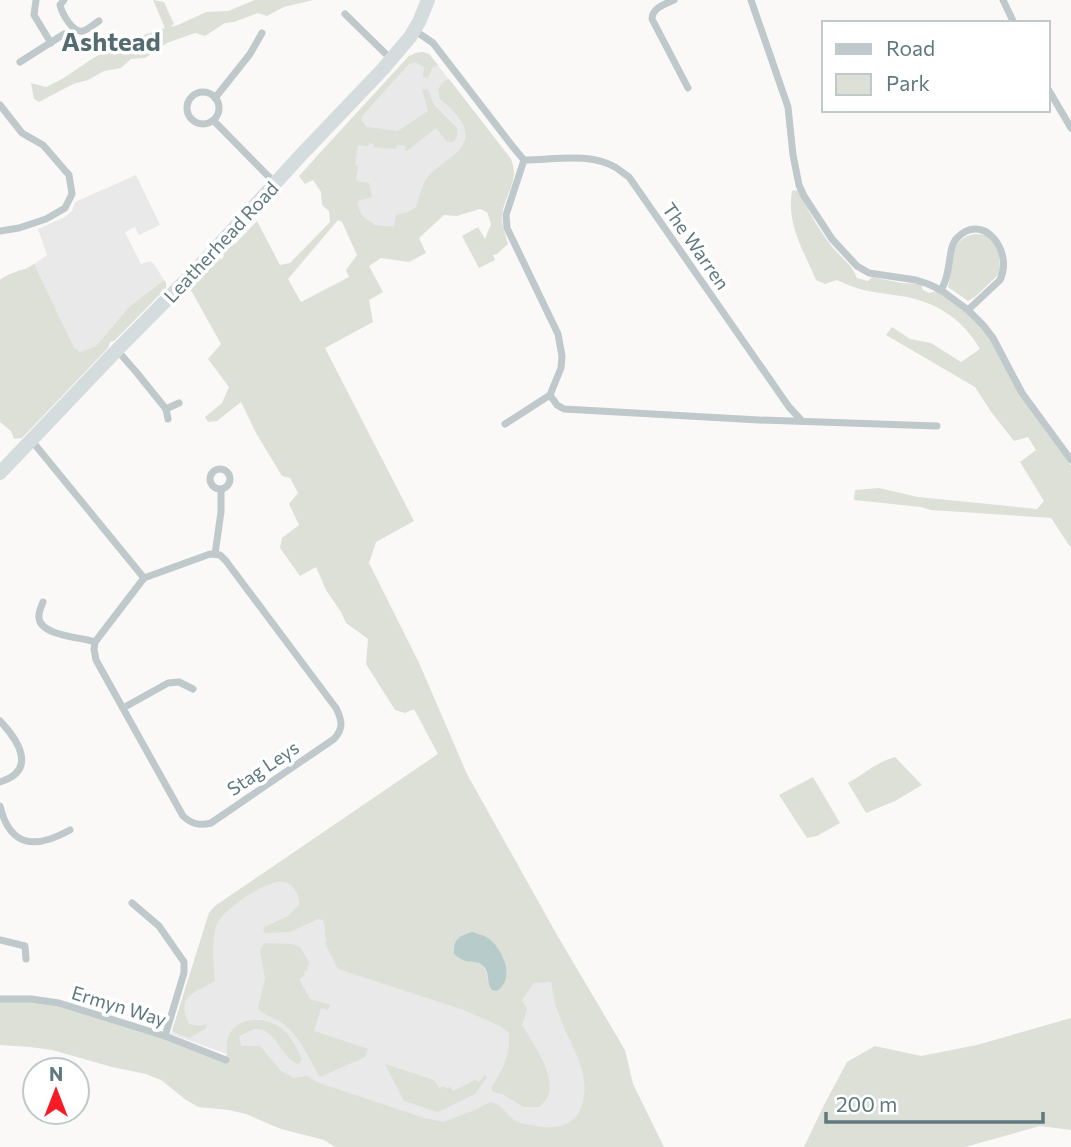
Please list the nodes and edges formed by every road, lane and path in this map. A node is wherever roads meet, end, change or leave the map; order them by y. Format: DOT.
graph roads {
  1 [pos="36,0"];
  2 [pos="64,0"];
  3 [pos="428,0"];
  4 [pos="674,0"];
  5 [pos="751,0"];
  6 [pos="1003,0"];
  7 [pos="345,14"];
  8 [pos="99,21"];
  9 [pos="1013,21"];
  10 [pos="414,30"];
  11 [pos="262,33"];
  12 [pos="64,34"];
  13 [pos="51,43"];
  14 [pos="391,60"];
  15 [pos="20,62"];
  16 [pos="688,88"];
  17 [pos="1050,92"];
  18 [pos="215,98"];
  19 [pos="0,105"];
  20 [pos="214,121"];
  21 [pos="1071,128"];
  22 [pos="524,160"];
  23 [pos="276,184"];
  24 [pos="0,231"];
  25 [pos="941,289"];
  26 [pos="968,310"];
  27 [pos="117,350"];
  28 [pos="550,395"];
  29 [pos="180,403"];
  30 [pos="166,409"];
  31 [pos="168,419"];
  32 [pos="802,421"];
  33 [pos="505,424"];
  34 [pos="937,426"];
  35 [pos="32,441"];
  36 [pos="1071,460"];
  37 [pos="0,473"];
  38 [pos="221,489"];
  39 [pos="215,554"];
  40 [pos="144,578"];
  41 [pos="43,601"];
  42 [pos="95,642"];
  43 [pos="193,689"];
  44 [pos="123,708"];
  45 [pos="0,721"];
  46 [pos="0,782"];
  47 [pos="0,806"];
  48 [pos="70,830"];
  49 [pos="132,903"];
  50 [pos="0,940"];
  51 [pos="26,959"];
  52 [pos="0,999"];
  53 [pos="165,1036"];
  54 [pos="226,1060"];
  1 -- 13 [label="street"];
  2 -- 8 [label="street"];
  3 -- 10 [label="highway, Leatherhead Road"];
  4 -- 16 [label="street"];
  5 -- 25 [label="street"];
  6 -- 9 [label="street"];
  7 -- 14 [label="street"];
  10 -- 14 [label="highway, Leatherhead Road"];
  10 -- 22 [label="street"];
  11 -- 18 [label="street"];
  12 -- 13 [label="street"];
  13 -- 15 [label="street"];
  14 -- 23 [label="highway, Leatherhead Road"];
  17 -- 21 [label="street"];
  18 -- 20 [label="street"];
  18 -- 20 [label="street"];
  19 -- 24 [label="street"];
  20 -- 23 [label="street"];
  22 -- 28 [label="street"];
  22 -- 32 [label="street, The Warren"];
  23 -- 27 [label="highway, Leatherhead Road"];
  25 -- 26 [label="street"];
  25 -- 26 [label="street"];
  26 -- 36 [label="street"];
  27 -- 30 [label="street"];
  27 -- 35 [label="highway, Leatherhead Road"];
  28 -- 32 [label="street"];
  28 -- 33 [label="street"];
  29 -- 30 [label="street"];
  30 -- 31 [label="street"];
  32 -- 34 [label="street"];
  35 -- 37 [label="highway, Leatherhead Road"];
  35 -- 40 [label="street"];
  38 -- 39 [label="street"];
  39 -- 40 [label="street"];
  39 -- 44 [label="street, Stag Leys"];
  40 -- 42 [label="street"];
  41 -- 42 [label="street"];
  42 -- 44 [label="street, Stag Leys"];
  43 -- 44 [label="street"];
  45 -- 46 [label="street"];
  47 -- 48 [label="street"];
  49 -- 53 [label="street"];
  50 -- 51 [label="street"];
  52 -- 53 [label="street, Ermyn Way"];
  53 -- 54 [label="street, Ermyn Way"];
}
